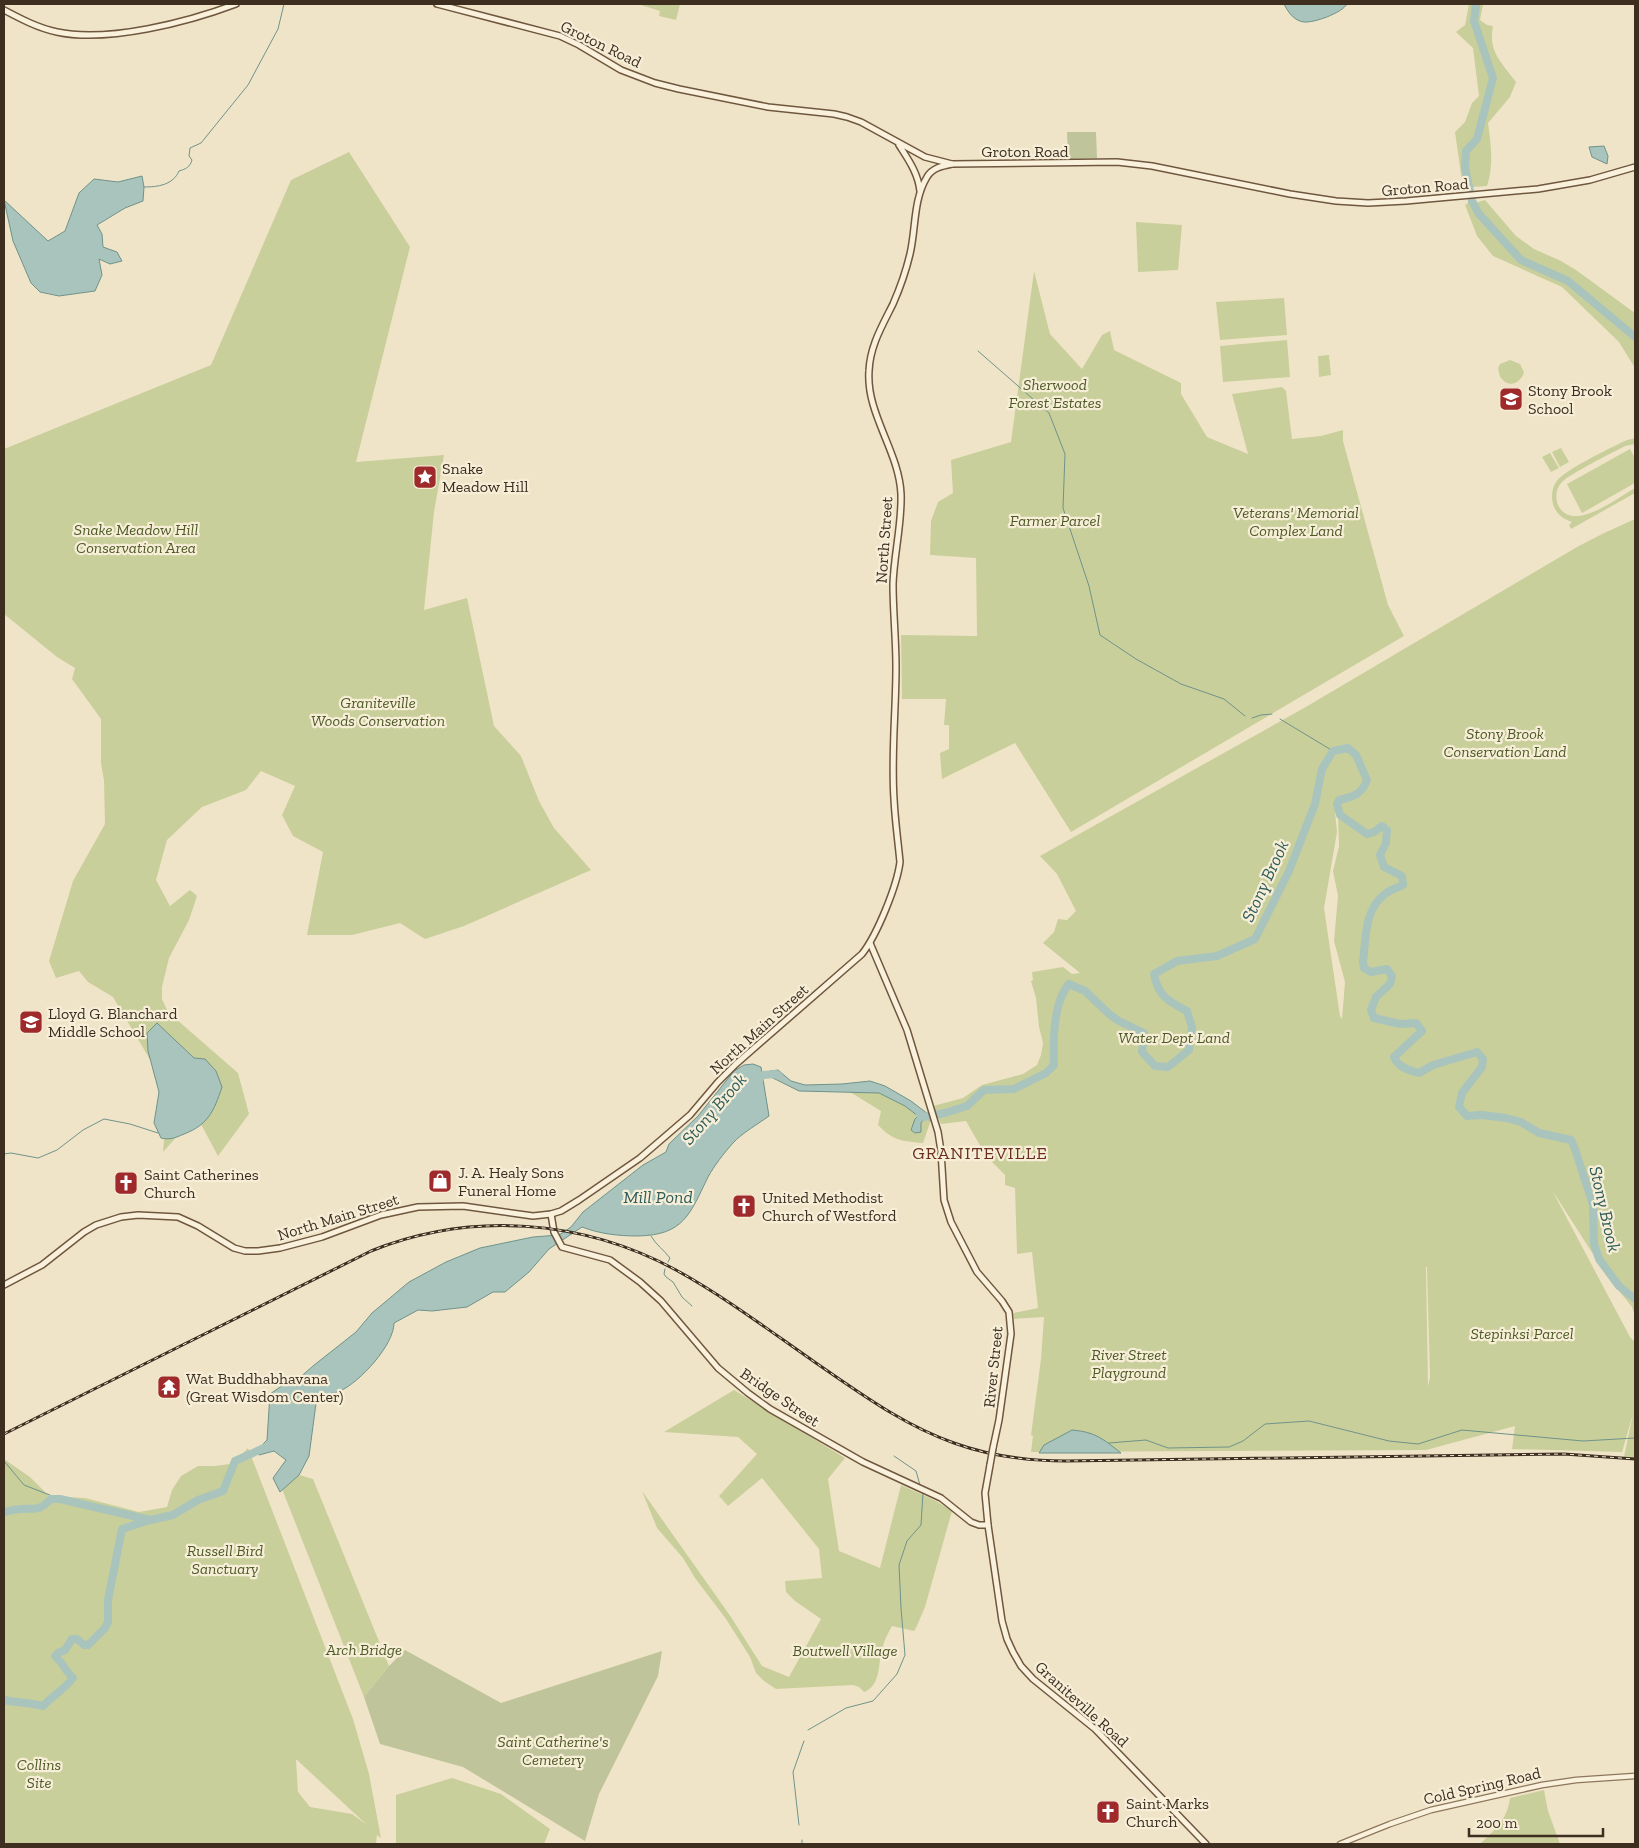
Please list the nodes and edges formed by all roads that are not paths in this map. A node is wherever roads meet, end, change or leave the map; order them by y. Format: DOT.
graph roads {
  1 [pos="236,4"];
  2 [pos="436,4"];
  3 [pos="4,10"];
  4 [pos="897,142"];
  5 [pos="952,164"];
  6 [pos="1635,166"];
  7 [pos="920,194"];
  8 [pos="870,943"];
  9 [pos="551,1214"];
  10 [pos="6,1284"];
  11 [pos="988,1525"];
  12 [pos="1635,1776"];
  13 [pos="1206,1844"];
  14 [pos="1340,1844"];
  1 -- 3 [label="main road"];
  2 -- 4 [label="main road, Groton Road"];
  4 -- 5 [label="main road, Groton Road"];
  4 -- 7 [label="main road"];
  5 -- 6 [label="main road, Groton Road"];
  5 -- 7 [label="main road, North Street"];
  7 -- 8 [label="main road, North Street"];
  8 -- 9 [label="main road, North Main Street"];
  8 -- 11 [label="main road, River Street, bridge"];
  9 -- 10 [label="main road, North Main Street"];
  9 -- 11 [label="main road, Bridge Street"];
  11 -- 13 [label="main road, Graniteville Road"];
  12 -- 14 [label="street, Cold Spring Road"];
}
